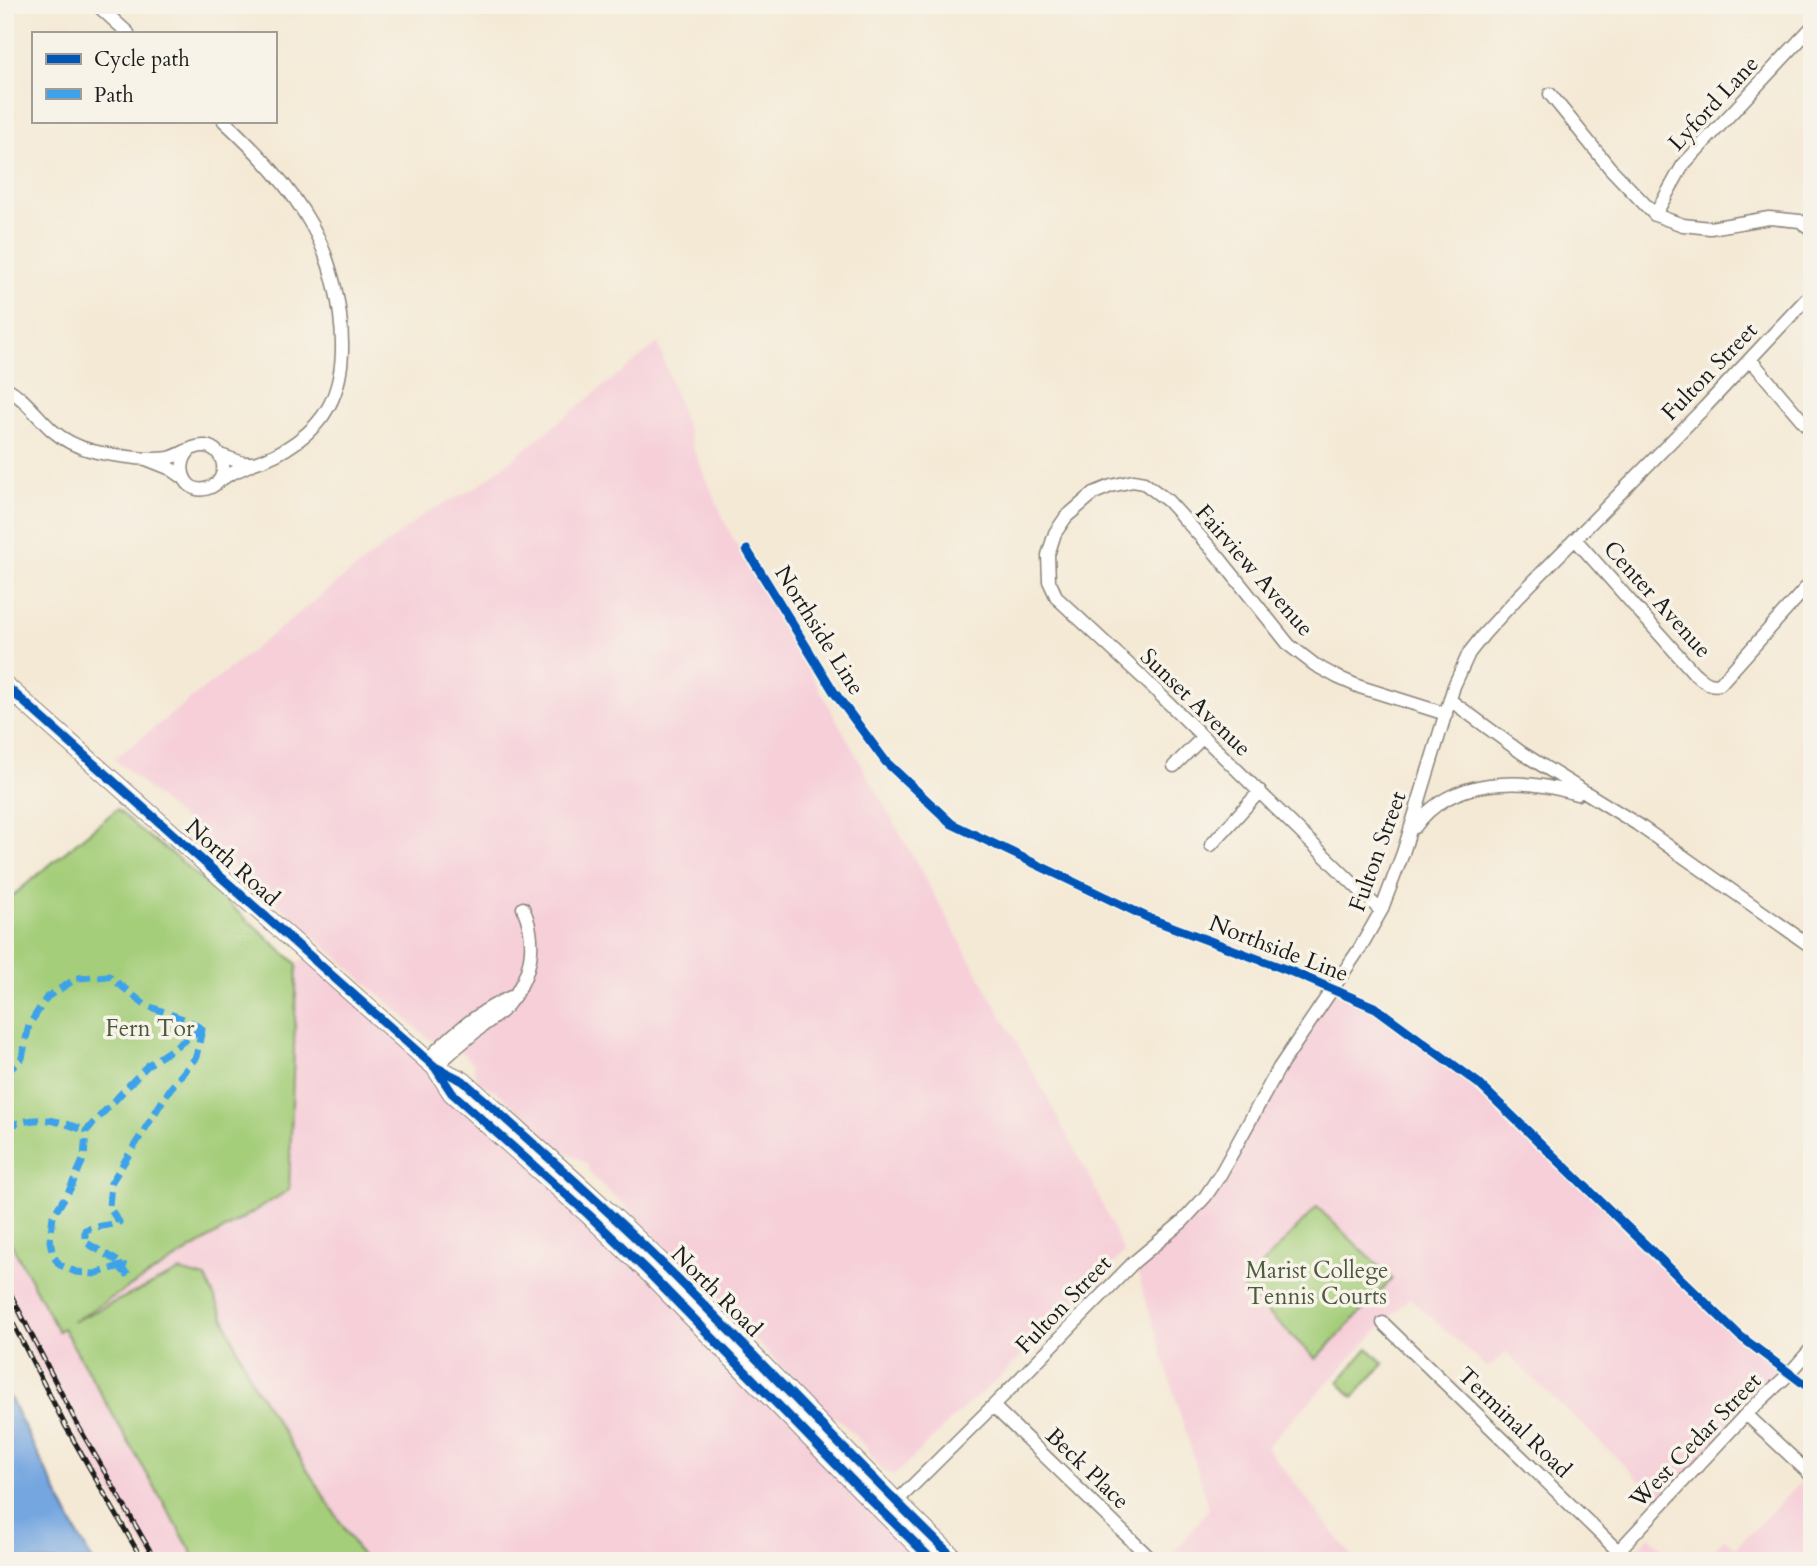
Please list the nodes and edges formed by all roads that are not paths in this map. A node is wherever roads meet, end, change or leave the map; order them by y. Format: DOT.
graph roads {
  1 [pos="97,5"];
  2 [pos="1812,27"];
  3 [pos="127,32"];
  4 [pos="1550,94"];
  5 [pos="225,122"];
  6 [pos="1655,215"];
  7 [pos="1812,230"];
  8 [pos="1812,293"];
  9 [pos="1750,359"];
  10 [pos="5,387"];
  11 [pos="1812,432"];
  12 [pos="189,451"];
  13 [pos="220,455"];
  14 [pos="146,459"];
  15 [pos="254,463"];
  16 [pos="184,478"];
  17 [pos="219,481"];
  18 [pos="1080,505"];
  19 [pos="1575,539"];
  20 [pos="1812,581"];
  21 [pos="5,685"];
  22 [pos="1450,699"];
  23 [pos="1446,714"];
  24 [pos="1203,737"];
  25 [pos="1174,766"];
  26 [pos="1260,791"];
  27 [pos="1611,807"];
  28 [pos="1211,845"];
  29 [pos="1405,846"];
  30 [pos="523,908"];
  31 [pos="1381,911"];
  32 [pos="1812,947"];
  33 [pos="431,1064"];
  34 [pos="1383,1323"];
  35 [pos="1812,1348"];
  36 [pos="993,1406"];
  37 [pos="1746,1414"];
  38 [pos="1812,1476"];
  39 [pos="890,1507"];
  40 [pos="1613,1556"];
  41 [pos="933,1561"];
  42 [pos="957,1561"];
  43 [pos="1153,1561"];
  1 -- 3 [label="street"];
  2 -- 6 [label="street, Lyford Lane"];
  4 -- 6 [label="street"];
  5 -- 15 [label="street"];
  6 -- 7 [label="street"];
  8 -- 9 [label="street, Fulton Street"];
  9 -- 11 [label="street"];
  9 -- 19 [label="street, Fulton Street"];
  10 -- 14 [label="street"];
  12 -- 13 [label="street"];
  12 -- 14 [label="street"];
  12 -- 16 [label="street"];
  13 -- 15 [label="street"];
  13 -- 17 [label="street"];
  14 -- 16 [label="street"];
  15 -- 17 [label="street"];
  16 -- 17 [label="street"];
  18 -- 23 [label="street, Fairview Avenue"];
  18 -- 24 [label="street, Sunset Avenue"];
  19 -- 20 [label="street, Center Avenue"];
  19 -- 22 [label="street, Fulton Street"];
  21 -- 33 [label="highway, North Road"];
  22 -- 23 [label="street, Fulton Street"];
  22 -- 27 [label="street"];
  23 -- 29 [label="street, Fulton Street"];
  24 -- 25 [label="street"];
  24 -- 26 [label="street, Sunset Avenue"];
  26 -- 28 [label="street"];
  26 -- 31 [label="street, Sunset Avenue"];
  27 -- 29 [label="street"];
  27 -- 32 [label="street"];
  29 -- 31 [label="street, Fulton Street"];
  30 -- 33 [label="street"];
  31 -- 36 [label="street, Fulton Street"];
  33 -- 39 [label="highway, North Road"];
  34 -- 40 [label="street, Terminal Road"];
  35 -- 37 [label="street, West Cedar Street"];
  36 -- 39 [label="street, Fulton Street"];
  36 -- 43 [label="street, Beck Place"];
  37 -- 38 [label="street"];
  37 -- 40 [label="street, West Cedar Street"];
  39 -- 41 [label="highway, North Road"];
  39 -- 42 [label="highway, North Road"];
}
